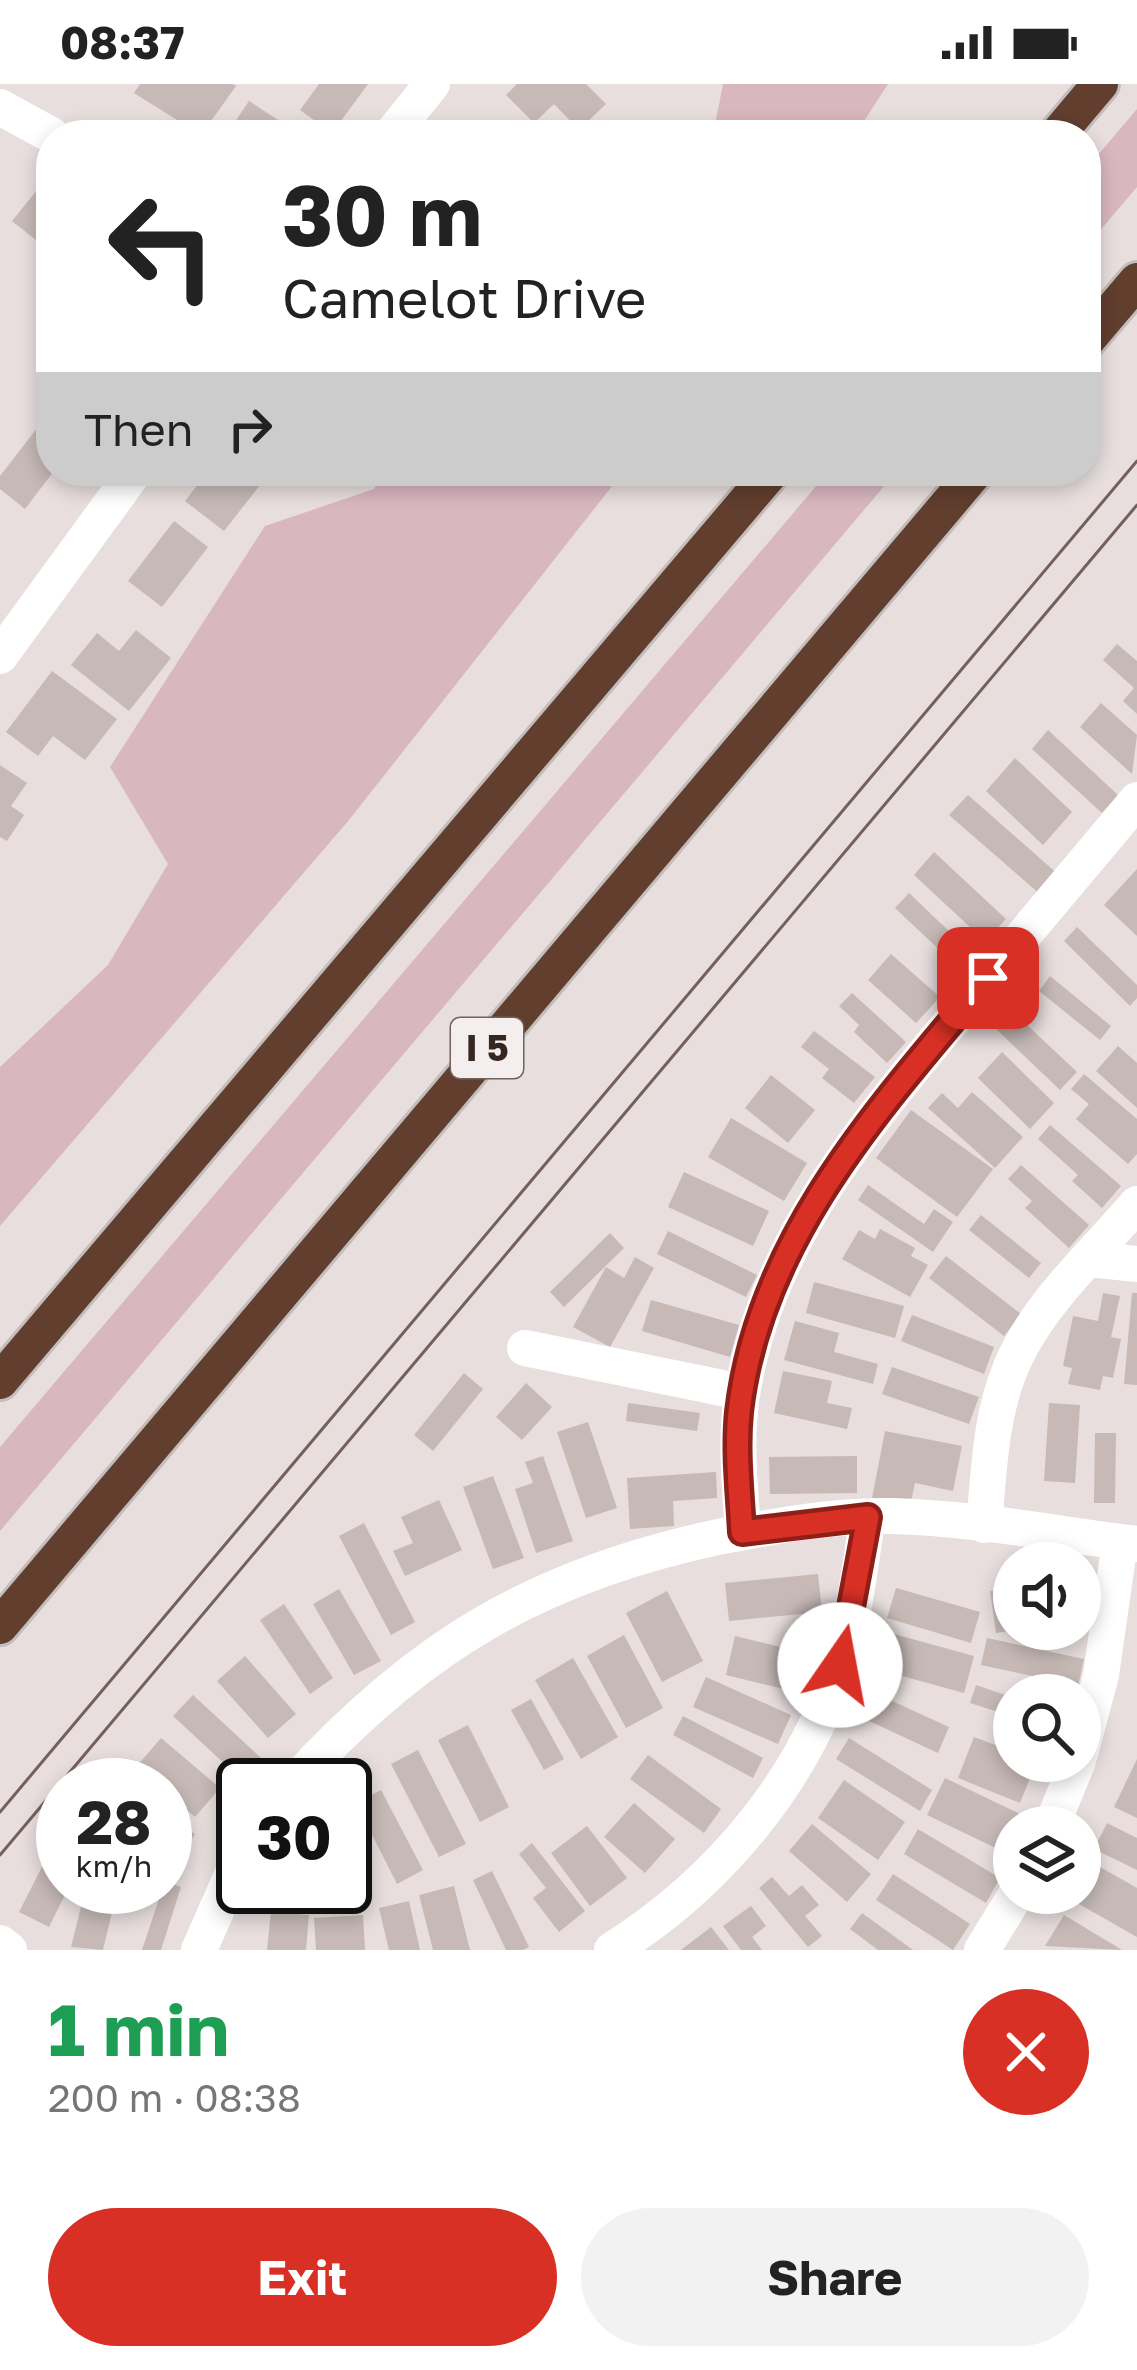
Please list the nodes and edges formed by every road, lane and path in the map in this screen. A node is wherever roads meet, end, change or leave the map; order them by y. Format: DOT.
graph roads {
  1 [pos="432,84"];
  2 [pos="1100,84"];
  3 [pos="0,107"];
  4 [pos="403,120"];
  5 [pos="1070,120"];
  6 [pos="36,127"];
  7 [pos="1137,281"];
  8 [pos="1101,323"];
  9 [pos="124,486"];
  10 [pos="759,486"];
  11 [pos="963,486"];
  12 [pos="0,656"];
  13 [pos="1137,800"];
  14 [pos="1137,1204"];
  15 [pos="1089,1259"];
  16 [pos="1137,1264"];
  17 [pos="525,1348"];
  18 [pos="0,1381"];
  19 [pos="742,1392"];
  20 [pos="868,1517"];
  21 [pos="983,1525"];
  22 [pos="742,1532"];
  23 [pos="1128,1543"];
  24 [pos="0,1626"];
  25 [pos="1101,1675"];
  26 [pos="319,1758"];
  27 [pos="216,1913"];
  28 [pos="1004,1914"];
  29 [pos="0,1943"];
  30 [pos="9,1950"];
  31 [pos="200,1950"];
  32 [pos="612,1950"];
  33 [pos="982,1950"];
  1 -- 4 [label="street"];
  2 -- 5 [label="highway"];
  3 -- 6 [label="street"];
  7 -- 8 [label="highway"];
  9 -- 12 [label="street"];
  10 -- 18 [label="highway"];
  11 -- 24 [label="highway, I 5"];
  13 -- 19 [label="street"];
  14 -- 15 [label="street"];
  15 -- 16 [label="street"];
  15 -- 21 [label="street"];
  17 -- 19 [label="street"];
  19 -- 22 [label="street"];
  20 -- 21 [label="street"];
  20 -- 22 [label="street"];
  20 -- 32 [label="street"];
  21 -- 23 [label="street"];
  22 -- 26 [label="street"];
  23 -- 25 [label="street"];
  27 -- 31 [label="street"];
  28 -- 33 [label="street"];
  29 -- 30 [label="street"];
}
